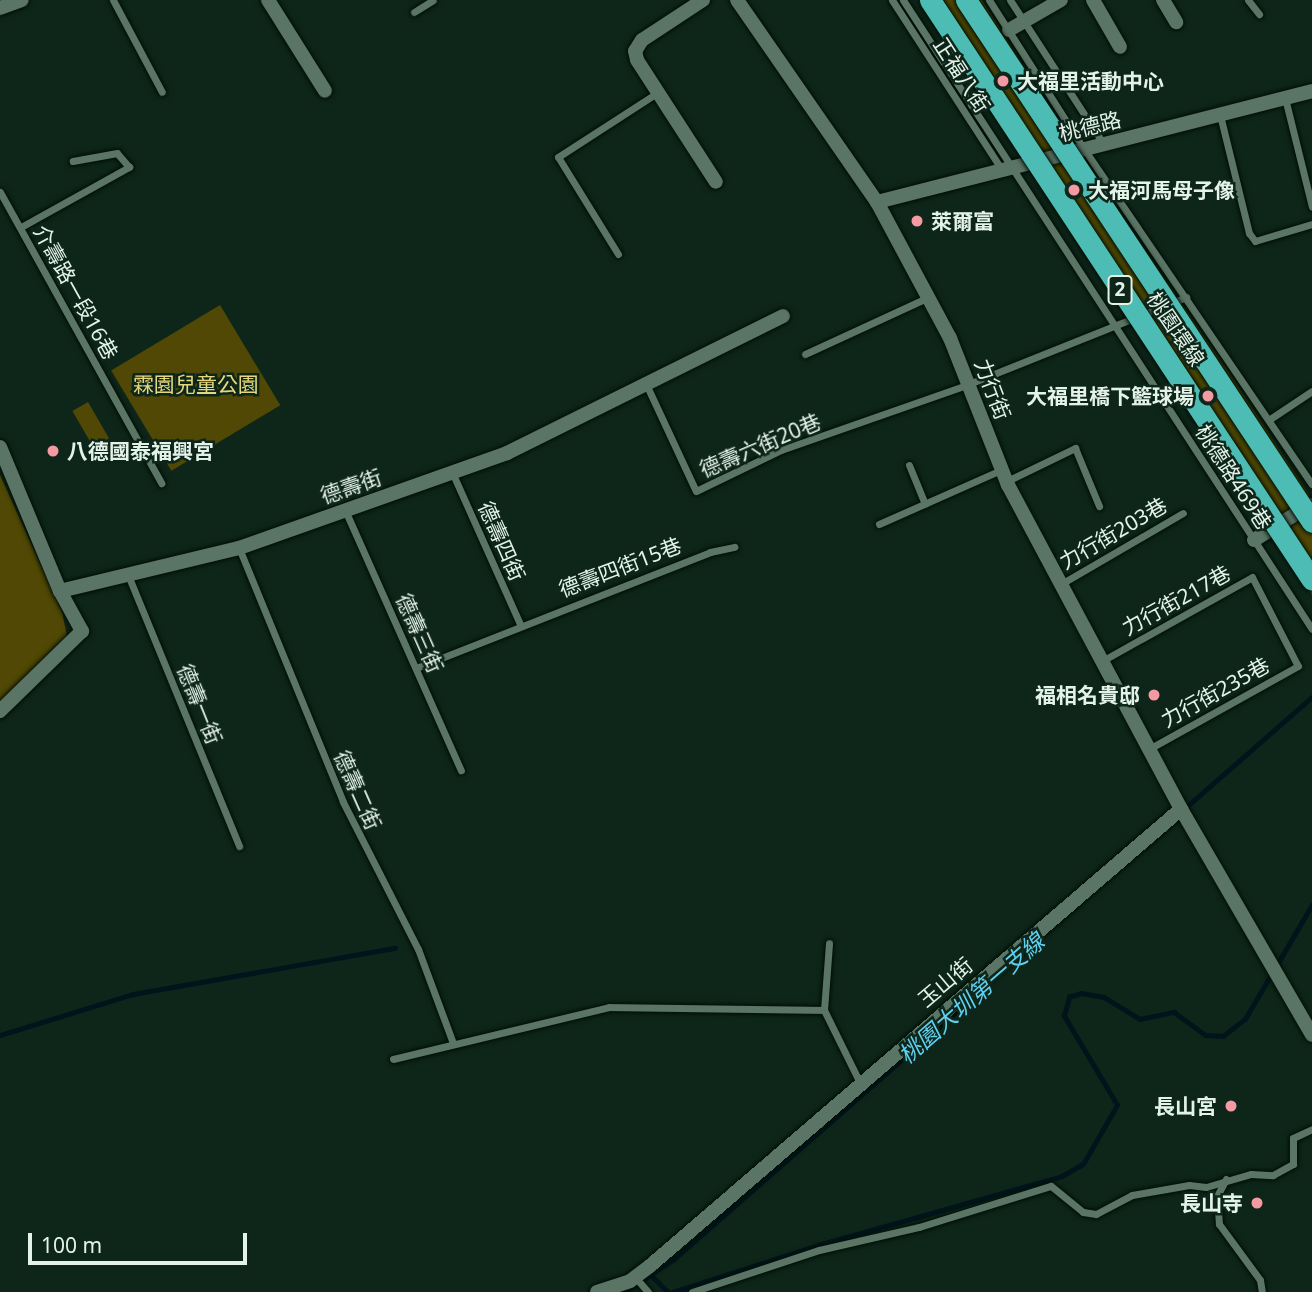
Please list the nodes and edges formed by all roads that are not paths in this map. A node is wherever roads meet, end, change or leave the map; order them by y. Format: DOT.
graph roads {
  1 [pos="22,0"];
  2 [pos="113,0"];
  3 [pos="268,0"];
  4 [pos="433,0"];
  5 [pos="703,0"];
  6 [pos="737,0"];
  7 [pos="892,0"];
  8 [pos="903,0"];
  9 [pos="930,0"];
  10 [pos="966,0"];
  11 [pos="989,0"];
  12 [pos="1010,0"];
  13 [pos="1061,0"];
  14 [pos="1093,0"];
  15 [pos="1163,0"];
  16 [pos="1248,0"];
  17 [pos="0,8"];
  18 [pos="414,12"];
  19 [pos="1259,14"];
  20 [pos="1024,22"];
  21 [pos="1176,22"];
  22 [pos="1009,30"];
  23 [pos="1120,47"];
  24 [pos="326,91"];
  25 [pos="1312,91"];
  26 [pos="162,92"];
  27 [pos="658,92"];
  28 [pos="1285,98"];
  29 [pos="1220,114"];
  30 [pos="1104,144"];
  31 [pos="1084,149"];
  32 [pos="73,162"];
  33 [pos="1007,169"];
  34 [pos="716,182"];
  35 [pos="0,192"];
  36 [pos="877,202"];
  37 [pos="1312,207"];
  38 [pos="1312,224"];
  39 [pos="21,227"];
  40 [pos="618,254"];
  41 [pos="1186,297"];
  42 [pos="928,298"];
  43 [pos="783,316"];
  44 [pos="1116,326"];
  45 [pos="804,354"];
  46 [pos="646,384"];
  47 [pos="969,384"];
  48 [pos="1312,391"];
  49 [pos="1270,419"];
  50 [pos="0,447"];
  51 [pos="909,465"];
  52 [pos="452,472"];
  53 [pos="1004,475"];
  54 [pos="161,484"];
  55 [pos="1312,484"];
  56 [pos="925,504"];
  57 [pos="1312,504"];
  58 [pos="1099,506"];
  59 [pos="345,510"];
  60 [pos="1183,513"];
  61 [pos="1312,522"];
  62 [pos="879,524"];
  63 [pos="1254,540"];
  64 [pos="734,547"];
  65 [pos="239,548"];
  66 [pos="128,575"];
  67 [pos="1312,580"];
  68 [pos="1061,584"];
  69 [pos="60,592"];
  70 [pos="520,624"];
  71 [pos="1312,629"];
  72 [pos="1102,661"];
  73 [pos="1298,666"];
  74 [pos="416,668"];
  75 [pos="0,711"];
  76 [pos="1149,749"];
  77 [pos="461,770"];
  78 [pos="1181,810"];
  79 [pos="239,846"];
  80 [pos="829,943"];
  81 [pos="824,1010"];
  82 [pos="1312,1035"];
  83 [pos="453,1043"];
  84 [pos="393,1059"];
  85 [pos="860,1083"];
  86 [pos="1312,1129"];
  87 [pos="1227,1178"];
  88 [pos="635,1276"];
  89 [pos="597,1292"];
  90 [pos="648,1292"];
  91 [pos="692,1292"];
  92 [pos="1262,1292"];
  1 -- 17 [label="street"];
  2 -- 26 [label="lane"];
  3 -- 24 [label="street"];
  4 -- 18 [label="lane"];
  5 -- 27 [label="street"];
  6 -- 36 [label="street, 力行街"];
  7 -- 33 [label="lane, 正福八街"];
  8 -- 33 [label="lane"];
  9 -- 67 [label="highway, 桃園環線 / 2, bridge"];
  10 -- 61 [label="highway, 桃園環線 / 2, bridge"];
  11 -- 22 [label="lane"];
  12 -- 20 [label="lane"];
  13 -- 20 [label="street"];
  14 -- 23 [label="street"];
  15 -- 21 [label="street"];
  16 -- 19 [label="lane"];
  20 -- 22 [label="street"];
  20 -- 30 [label="lane"];
  22 -- 31 [label="lane"];
  25 -- 28 [label="street, 桃德路"];
  27 -- 34 [label="street"];
  27 -- 40 [label="lane"];
  28 -- 29 [label="street, 桃德路"];
  28 -- 37 [label="lane"];
  29 -- 30 [label="street, 桃德路"];
  29 -- 38 [label="lane"];
  30 -- 31 [label="street, 桃德路"];
  31 -- 33 [label="street, 桃德路"];
  31 -- 41 [label="lane"];
  32 -- 39 [label="lane"];
  33 -- 36 [label="street, 桃德路"];
  33 -- 44 [label="lane, 桃德路469巷"];
  35 -- 39 [label="lane, 介壽路一段16巷"];
  36 -- 42 [label="street, 力行街"];
  39 -- 54 [label="lane, 介壽路一段16巷"];
  41 -- 44 [label="lane, 德壽六街20巷"];
  41 -- 49 [label="lane"];
  42 -- 45 [label="lane"];
  42 -- 47 [label="street, 力行街"];
  43 -- 46 [label="street, 德壽街"];
  44 -- 47 [label="lane, 德壽六街20巷"];
  44 -- 63 [label="lane, 桃德路469巷"];
  46 -- 47 [label="lane, 德壽六街20巷"];
  46 -- 52 [label="street, 德壽街"];
  47 -- 53 [label="street, 力行街"];
  48 -- 49 [label="lane"];
  49 -- 55 [label="lane"];
  50 -- 69 [label="street"];
  51 -- 56 [label="lane"];
  52 -- 59 [label="street, 德壽街"];
  52 -- 70 [label="lane, 德壽四街"];
  53 -- 56 [label="lane"];
  53 -- 58 [label="lane"];
  53 -- 68 [label="street, 力行街"];
  56 -- 62 [label="lane"];
  57 -- 63 [label="street"];
  59 -- 65 [label="street, 德壽街"];
  59 -- 74 [label="lane, 德壽三街"];
  60 -- 68 [label="lane, 力行街203巷"];
  63 -- 71 [label="lane, 桃德路469巷"];
  64 -- 70 [label="lane, 德壽四街15巷"];
  65 -- 66 [label="street, 德壽街"];
  65 -- 83 [label="lane, 德壽二街"];
  66 -- 69 [label="street, 德壽街"];
  66 -- 79 [label="lane, 德壽一街"];
  68 -- 72 [label="street, 力行街"];
  69 -- 75 [label="street"];
  70 -- 74 [label="lane, 德壽四街15巷"];
  72 -- 73 [label="lane, 力行街217巷"];
  72 -- 76 [label="street, 力行街"];
  73 -- 76 [label="lane, 力行街235巷"];
  74 -- 77 [label="lane, 德壽三街"];
  76 -- 78 [label="street, 力行街"];
  78 -- 82 [label="street"];
  78 -- 85 [label="street, 玉山街"];
  80 -- 81 [label="lane"];
  81 -- 83 [label="lane"];
  81 -- 85 [label="lane"];
  83 -- 84 [label="lane"];
  85 -- 88 [label="street, 玉山街"];
  86 -- 87 [label="lane"];
  87 -- 91 [label="lane"];
  87 -- 92 [label="lane"];
  88 -- 89 [label="street, 玉山街"];
  88 -- 90 [label="lane"];
}
